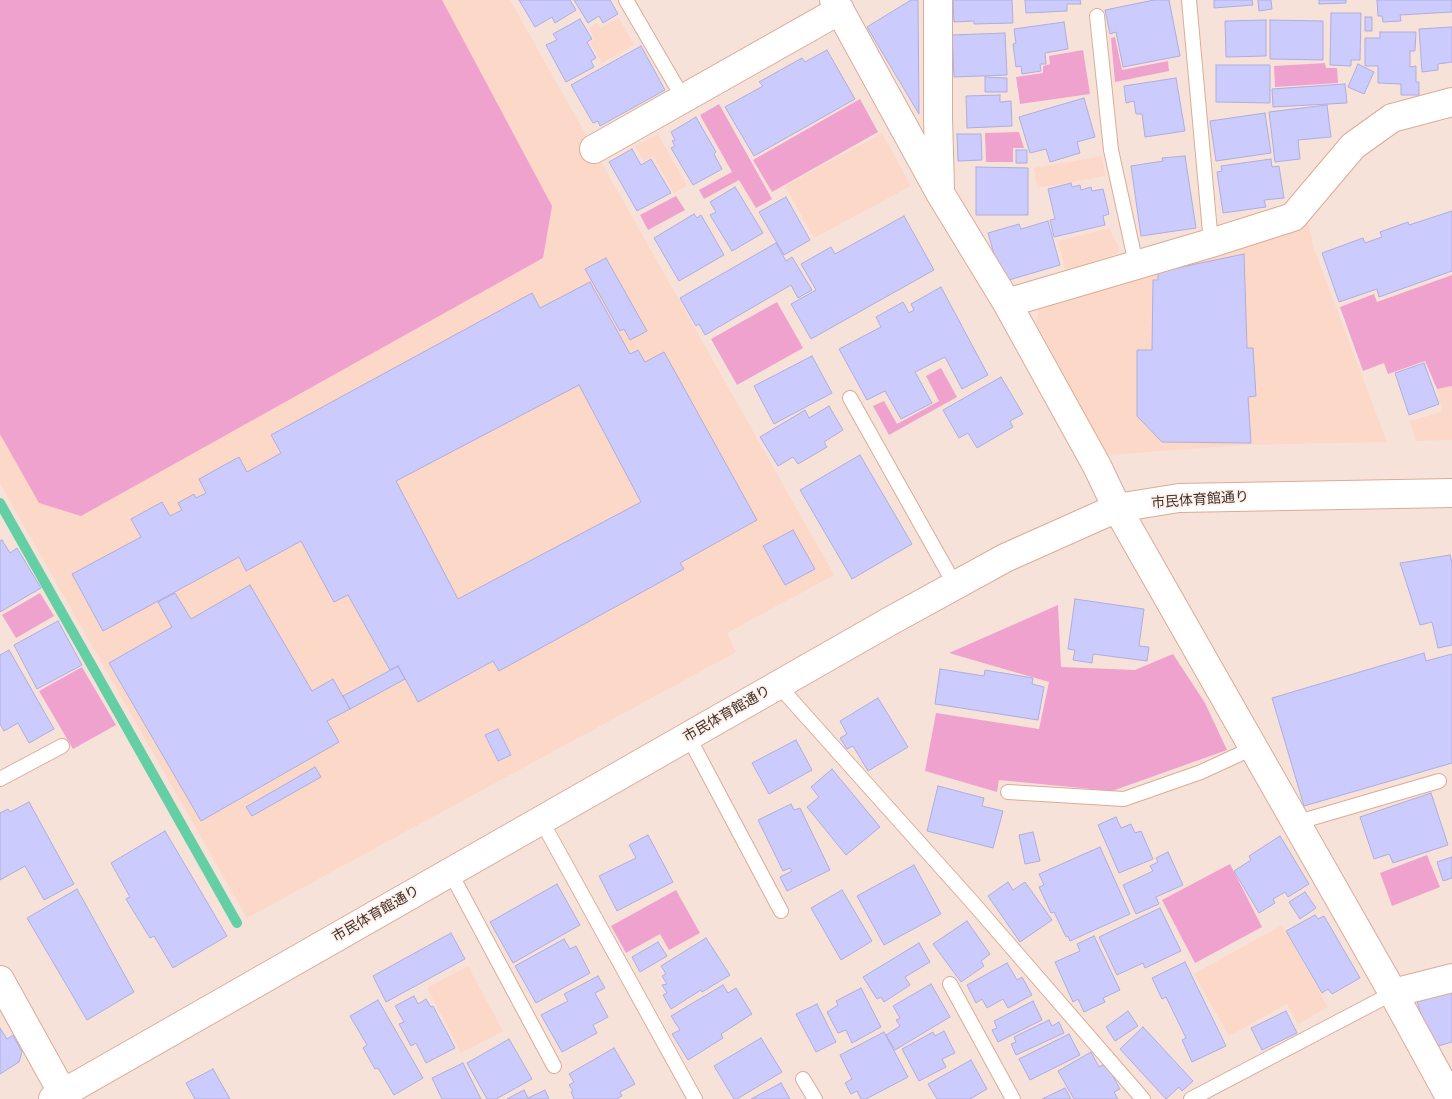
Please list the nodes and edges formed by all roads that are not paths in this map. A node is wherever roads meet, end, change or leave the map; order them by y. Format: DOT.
graph roads {
  1 [pos="626,0"];
  2 [pos="938,0"];
  3 [pos="1189,0"];
  4 [pos="837,5"];
  5 [pos="1097,16"];
  6 [pos="683,98"];
  7 [pos="1452,102"];
  8 [pos="594,149"];
  9 [pos="940,194"];
  10 [pos="1212,243"];
  11 [pos="1136,264"];
  12 [pos="1007,303"];
  13 [pos="850,398"];
  14 [pos="1452,493"];
  15 [pos="1117,508"];
  16 [pos="955,585"];
  17 [pos="778,685"];
  18 [pos="688,736"];
  19 [pos="62,746"];
  20 [pos="1253,748"];
  21 [pos="0,779"];
  22 [pos="1439,781"];
  23 [pos="1008,792"];
  24 [pos="541,820"];
  25 [pos="1295,823"];
  26 [pos="450,872"];
  27 [pos="781,911"];
  28 [pos="1452,978"];
  29 [pos="0,980"];
  30 [pos="950,984"];
  31 [pos="1393,993"];
  32 [pos="554,1066"];
  33 [pos="803,1079"];
  34 [pos="60,1097"];
  35 [pos="695,1099"];
  36 [pos="815,1099"];
  37 [pos="1013,1099"];
  38 [pos="1143,1099"];
  39 [pos="1191,1099"];
  40 [pos="1451,1099"];
  1 -- 6 [label="lane"];
  2 -- 9 [label="street"];
  3 -- 10 [label="lane"];
  4 -- 6 [label="street"];
  4 -- 9 [label="street"];
  5 -- 11 [label="lane"];
  6 -- 8 [label="street"];
  7 -- 10 [label="street"];
  9 -- 12 [label="street"];
  10 -- 11 [label="street"];
  11 -- 12 [label="street"];
  12 -- 15 [label="street"];
  13 -- 16 [label="lane"];
  14 -- 15 [label="street, 市民体育館通り"];
  15 -- 16 [label="street, 市民体育館通り"];
  15 -- 20 [label="street"];
  16 -- 17 [label="street, 市民体育館通り"];
  17 -- 18 [label="street, 市民体育館通り"];
  17 -- 38 [label="lane"];
  18 -- 24 [label="street, 市民体育館通り"];
  18 -- 27 [label="lane"];
  19 -- 21 [label="lane"];
  20 -- 23 [label="lane"];
  20 -- 25 [label="street"];
  22 -- 25 [label="lane"];
  24 -- 26 [label="street, 市民体育館通り"];
  24 -- 35 [label="lane"];
  25 -- 31 [label="street"];
  26 -- 32 [label="lane"];
  26 -- 34 [label="street, 市民体育館通り"];
  28 -- 31 [label="street"];
  29 -- 34 [label="street"];
  30 -- 37 [label="lane"];
  31 -- 39 [label="lane"];
  31 -- 40 [label="street"];
  33 -- 36 [label="lane"];
}
